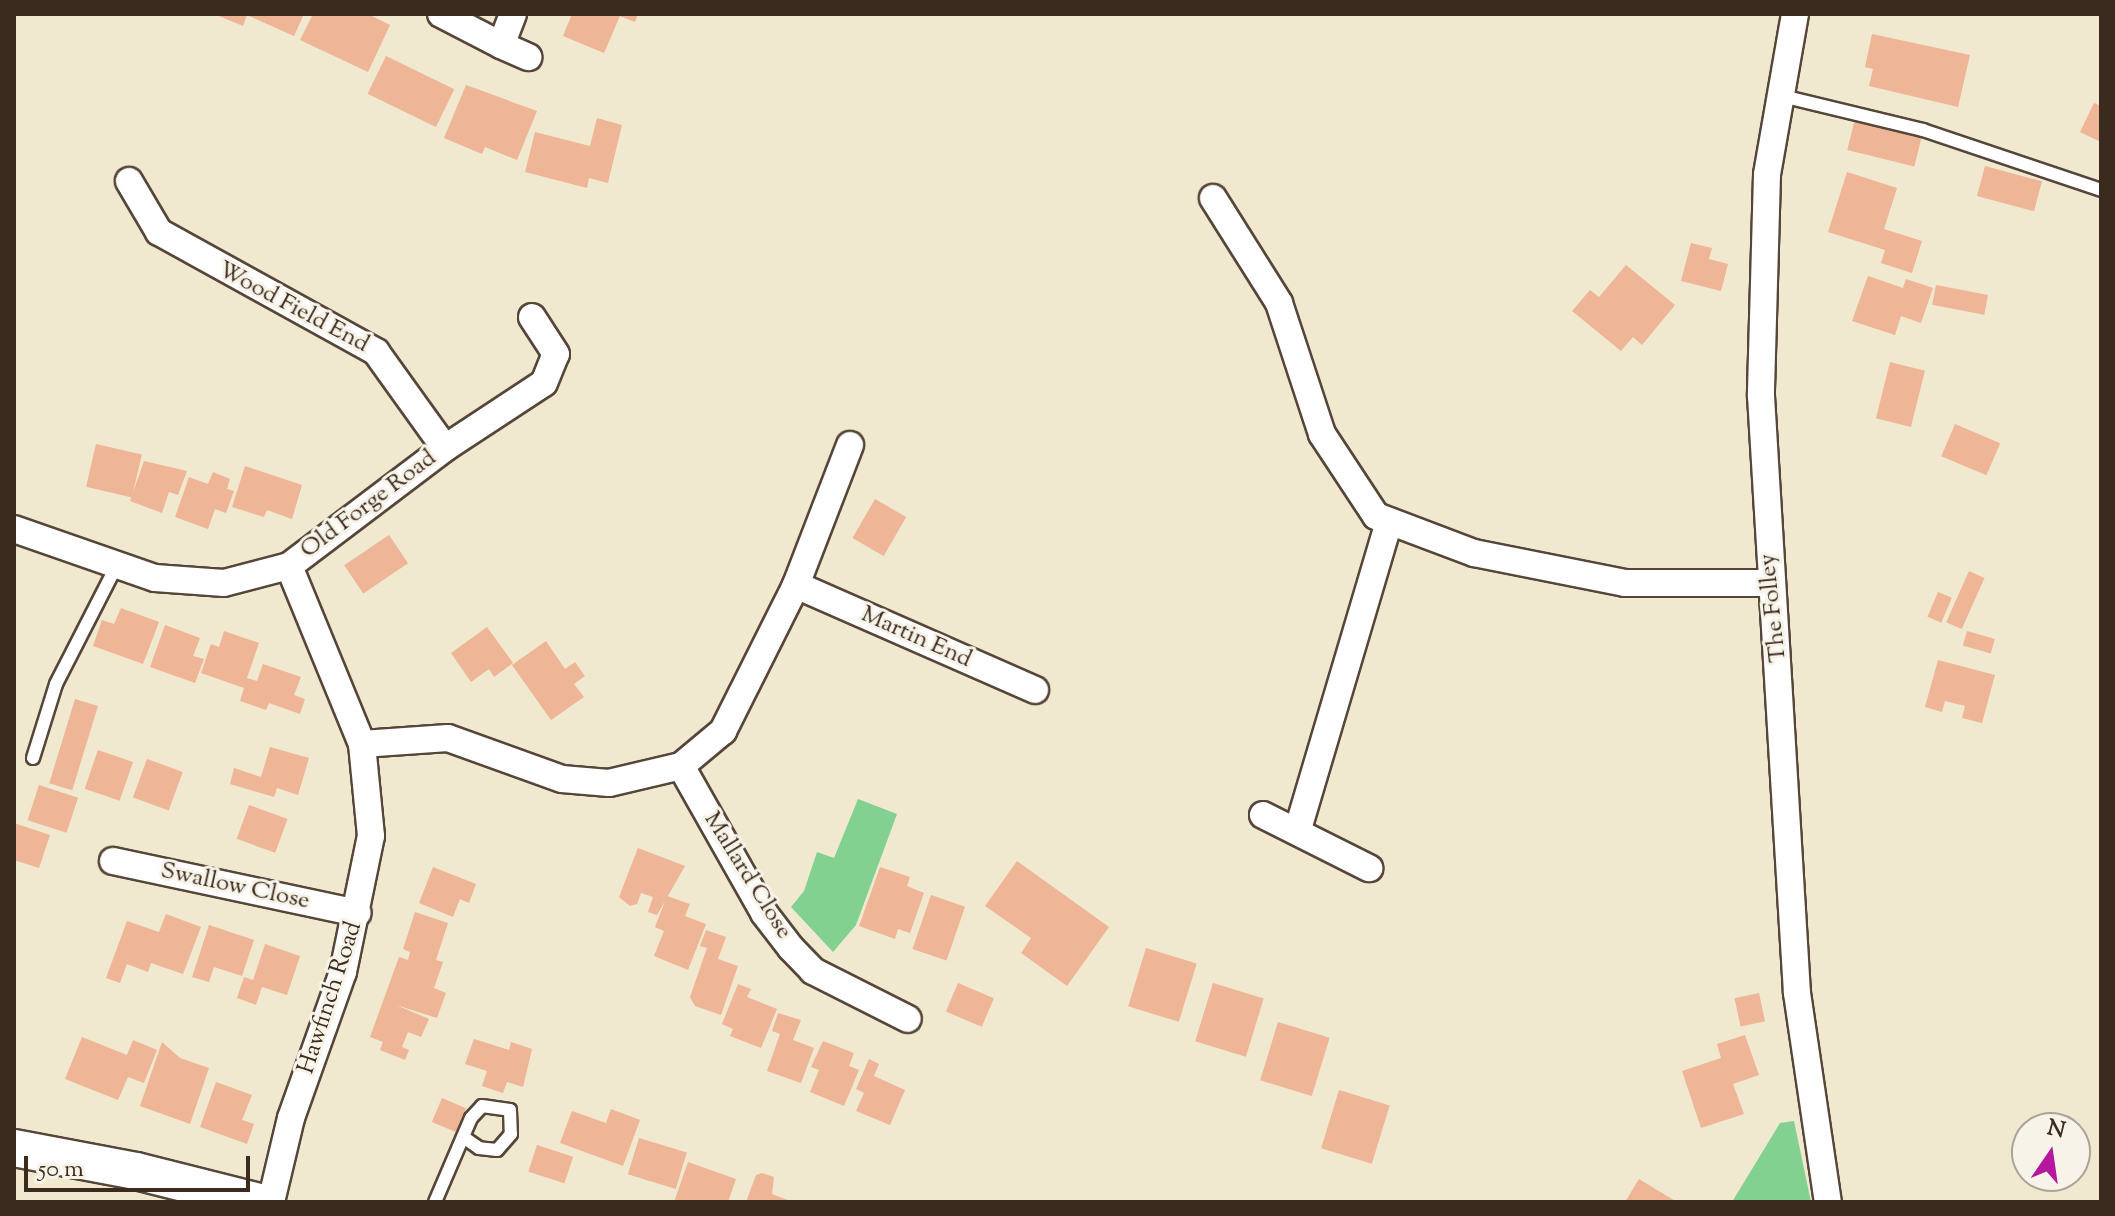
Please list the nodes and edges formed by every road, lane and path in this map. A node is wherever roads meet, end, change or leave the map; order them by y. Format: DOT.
graph roads {
  1 [pos="441,14"];
  2 [pos="513,14"];
  3 [pos="1795,14"];
  4 [pos="501,45"];
  5 [pos="528,57"];
  6 [pos="1777,95"];
  7 [pos="129,181"];
  8 [pos="2101,190"];
  9 [pos="1213,198"];
  10 [pos="532,317"];
  11 [pos="850,445"];
  12 [pos="445,448"];
  13 [pos="1389,521"];
  14 [pos="14,529"];
  15 [pos="117,565"];
  16 [pos="289,566"];
  17 [pos="1769,583"];
  18 [pos="796,585"];
  19 [pos="1035,690"];
  20 [pos="362,744"];
  21 [pos="33,758"];
  22 [pos="681,766"];
  23 [pos="1263,815"];
  24 [pos="1298,829"];
  25 [pos="113,861"];
  26 [pos="1369,868"];
  27 [pos="358,913"];
  28 [pos="908,1019"];
  29 [pos="463,1137"];
  30 [pos="14,1148"];
  31 [pos="259,1202"];
  32 [pos="271,1202"];
  33 [pos="435,1202"];
  34 [pos="1828,1202"];
  1 -- 4 [label="street"];
  2 -- 4 [label="street"];
  3 -- 6 [label="street, The Folley"];
  4 -- 5 [label="street"];
  6 -- 8 [label="lane"];
  6 -- 17 [label="street, The Folley"];
  7 -- 12 [label="street, Wood Field End"];
  9 -- 13 [label="street"];
  10 -- 12 [label="street, Old Forge Road"];
  11 -- 18 [label="street"];
  12 -- 16 [label="street, Old Forge Road"];
  13 -- 17 [label="street"];
  13 -- 24 [label="street"];
  14 -- 15 [label="street, Old Forge Road"];
  15 -- 16 [label="street, Old Forge Road"];
  15 -- 21 [label="lane"];
  16 -- 20 [label="street, Hawfinch Road"];
  17 -- 34 [label="street, The Folley"];
  18 -- 19 [label="street, Martin End"];
  18 -- 22 [label="street"];
  20 -- 22 [label="street"];
  20 -- 27 [label="street, Hawfinch Road"];
  22 -- 28 [label="street, Mallard Close"];
  23 -- 24 [label="street"];
  24 -- 26 [label="street"];
  25 -- 27 [label="street, Swallow Close"];
  27 -- 32 [label="street, Hawfinch Road"];
  29 -- 33 [label="lane"];
  30 -- 31 [label="street"];
}
